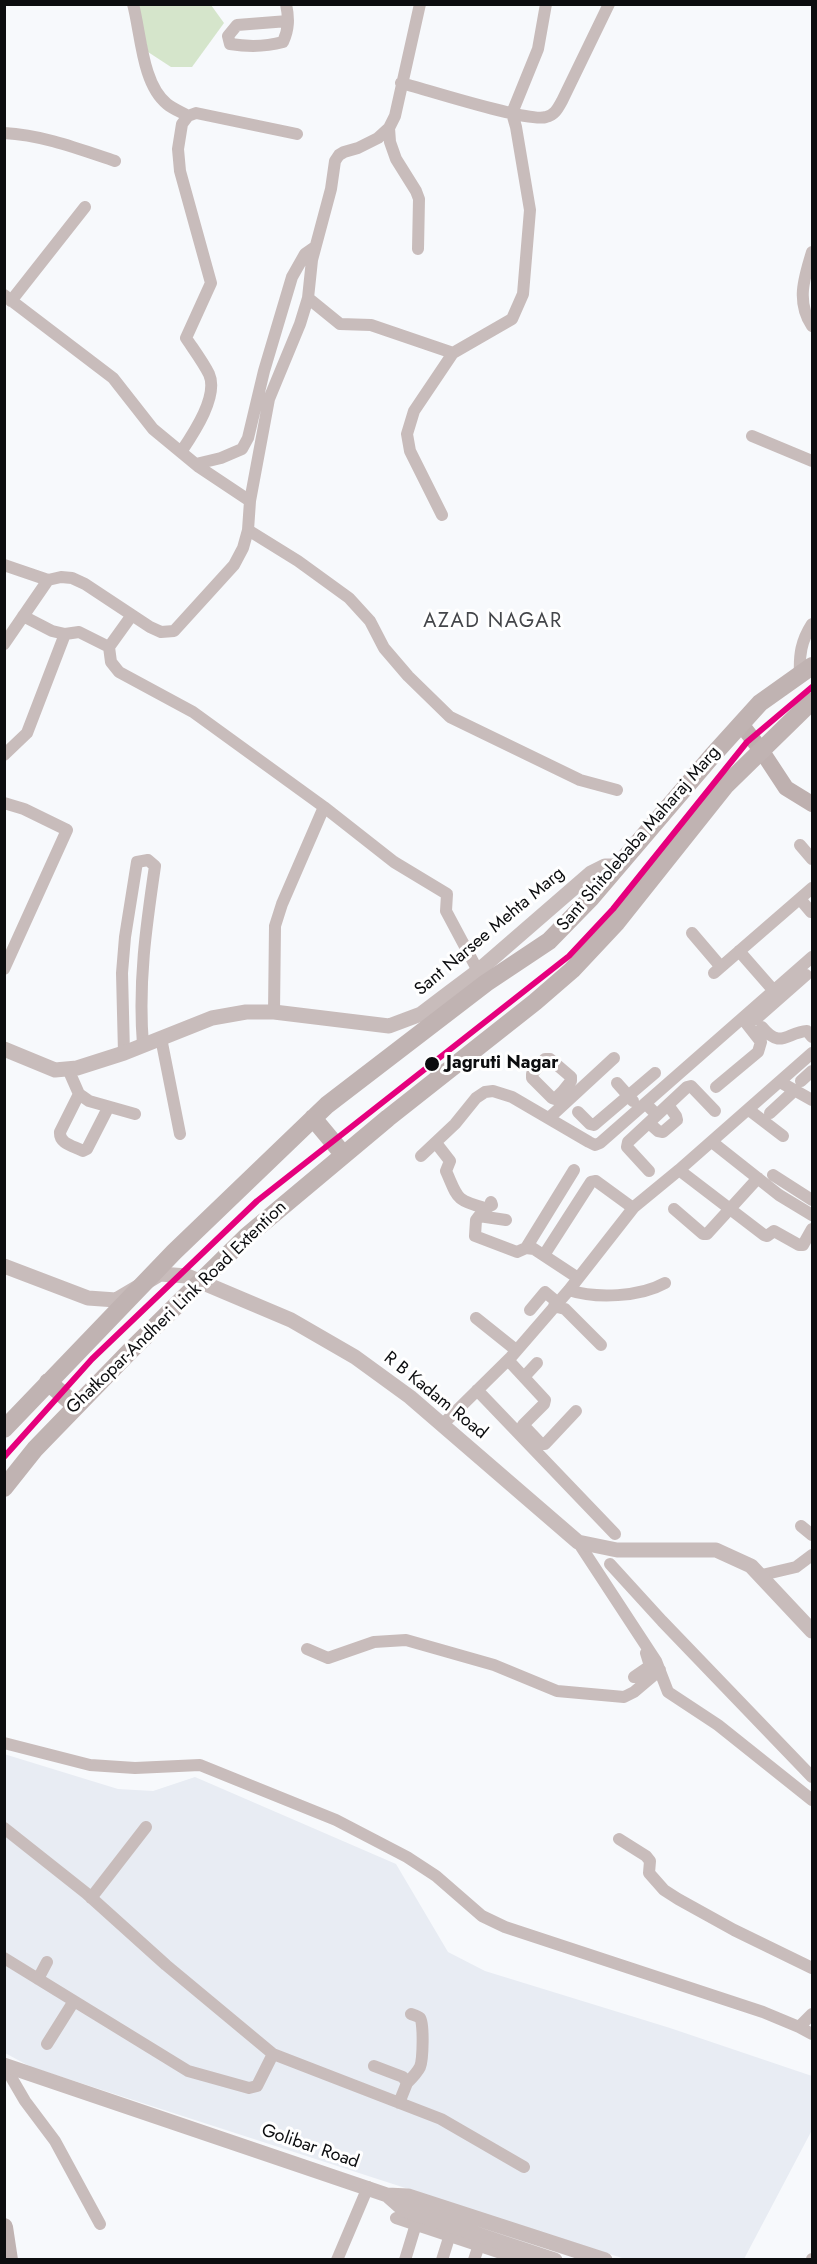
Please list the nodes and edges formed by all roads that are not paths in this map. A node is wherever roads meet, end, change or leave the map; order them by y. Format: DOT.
graph roads {
  1 [pos="133,4"];
  2 [pos="286,4"];
  3 [pos="420,4"];
  4 [pos="546,4"];
  5 [pos="609,4"];
  6 [pos="288,21"];
  7 [pos="401,83"];
  8 [pos="512,113"];
  9 [pos="188,116"];
  10 [pos="389,128"];
  11 [pos="4,133"];
  12 [pos="297,134"];
  13 [pos="115,161"];
  14 [pos="85,207"];
  15 [pos="315,247"];
  16 [pos="418,249"];
  17 [pos="813,252"];
  18 [pos="8,298"];
  19 [pos="308,298"];
  20 [pos="813,326"];
  21 [pos="453,353"];
  22 [pos="752,436"];
  23 [pos="181,452"];
  24 [pos="813,460"];
  25 [pos="196,464"];
  26 [pos="249,501"];
  27 [pos="442,515"];
  28 [pos="248,531"];
  29 [pos="4,565"];
  30 [pos="48,580"];
  31 [pos="132,615"];
  32 [pos="22,616"];
  33 [pos="813,624"];
  34 [pos="65,634"];
  35 [pos="4,644"];
  36 [pos="110,647"];
  37 [pos="806,671"];
  38 [pos="813,701"];
  39 [pos="741,724"];
  40 [pos="761,750"];
  41 [pos="4,755"];
  42 [pos="712,756"];
  43 [pos="734,776"];
  44 [pos="617,790"];
  45 [pos="4,803"];
  46 [pos="813,804"];
  47 [pos="324,807"];
  48 [pos="675,847"];
  49 [pos="617,866"];
  50 [pos="813,888"];
  51 [pos="800,899"];
  52 [pos="811,912"];
  53 [pos="692,933"];
  54 [pos="739,951"];
  55 [pos="813,957"];
  56 [pos="4,969"];
  57 [pos="478,971"];
  58 [pos="806,975"];
  59 [pos="774,991"];
  60 [pos="274,1012"];
  61 [pos="753,1022"];
  62 [pos="813,1036"];
  63 [pos="161,1038"];
  64 [pos="143,1044"];
  65 [pos="4,1049"];
  66 [pos="124,1053"];
  67 [pos="813,1053"];
  68 [pos="614,1058"];
  69 [pos="68,1069"];
  70 [pos="813,1071"];
  71 [pos="655,1073"];
  72 [pos="780,1082"];
  73 [pos="617,1083"];
  74 [pos="805,1085"];
  75 [pos="717,1087"];
  76 [pos="79,1094"];
  77 [pos="628,1096"];
  78 [pos="813,1100"];
  79 [pos="668,1105"];
  80 [pos="643,1106"];
  81 [pos="108,1108"];
  82 [pos="749,1110"];
  83 [pos="715,1111"];
  84 [pos="578,1112"];
  85 [pos="770,1113"];
  86 [pos="135,1114"];
  87 [pos="313,1118"];
  88 [pos="549,1118"];
  89 [pos="653,1119"];
  90 [pos="180,1134"];
  91 [pos="783,1136"];
  92 [pos="712,1142"];
  93 [pos="436,1143"];
  94 [pos="343,1154"];
  95 [pos="421,1156"];
  96 [pos="574,1170"];
  97 [pos="679,1170"];
  98 [pos="649,1171"];
  99 [pos="773,1175"];
  100 [pos="758,1178"];
  101 [pos="786,1183"];
  102 [pos="779,1195"];
  103 [pos="805,1200"];
  104 [pos="491,1202"];
  105 [pos="633,1208"];
  106 [pos="729,1208"];
  107 [pos="674,1209"];
  108 [pos="813,1215"];
  109 [pos="506,1220"];
  110 [pos="813,1229"];
  111 [pos="526,1248"];
  112 [pos="544,1255"];
  113 [pos="4,1266"];
  114 [pos="578,1278"];
  115 [pos="665,1283"];
  116 [pos="569,1290"];
  117 [pos="556,1304"];
  118 [pos="476,1318"];
  119 [pos="542,1320"];
  120 [pos="602,1345"];
  121 [pos="512,1355"];
  122 [pos="537,1364"];
  123 [pos="524,1377"];
  124 [pos="48,1382"];
  125 [pos="477,1390"];
  126 [pos="497,1400"];
  127 [pos="76,1406"];
  128 [pos="576,1411"];
  129 [pos="443,1424"];
  130 [pos="523,1425"];
  131 [pos="4,1429"];
  132 [pos="4,1488"];
  133 [pos="801,1526"];
  134 [pos="615,1534"];
  135 [pos="813,1535"];
  136 [pos="578,1542"];
  137 [pos="813,1555"];
  138 [pos="614,1557"];
  139 [pos="600,1573"];
  140 [pos="762,1575"];
  141 [pos="813,1631"];
  142 [pos="631,1636"];
  143 [pos="307,1649"];
  144 [pos="647,1653"];
  145 [pos="660,1670"];
  146 [pos="634,1677"];
  147 [pos="4,1743"];
  148 [pos="813,1777"];
  149 [pos="813,1800"];
  150 [pos="146,1827"];
  151 [pos="4,1828"];
  152 [pos="619,1839"];
  153 [pos="91,1898"];
  154 [pos="4,1958"];
  155 [pos="47,1962"];
  156 [pos="813,1968"];
  157 [pos="38,1979"];
  158 [pos="74,2001"];
  159 [pos="411,2014"];
  160 [pos="813,2014"];
  161 [pos="799,2027"];
  162 [pos="813,2034"];
  163 [pos="47,2044"];
  164 [pos="273,2054"];
  165 [pos="4,2065"];
  166 [pos="374,2066"];
  167 [pos="407,2082"];
  168 [pos="399,2103"];
  169 [pos="524,2167"];
  170 [pos="368,2187"];
  171 [pos="396,2218"];
  172 [pos="100,2224"];
  173 [pos="416,2224"];
  174 [pos="453,2224"];
  175 [pos="4,2227"];
  176 [pos="479,2245"];
  177 [pos="9,2259"];
  178 [pos="337,2259"];
  179 [pos="405,2259"];
  180 [pos="442,2259"];
  181 [pos="474,2259"];
  182 [pos="522,2259"];
  183 [pos="555,2259"];
  184 [pos="605,2259"];
  1 -- 9 [label="street"];
  2 -- 6 [label="street"];
  3 -- 7 [label="street"];
  4 -- 8 [label="street"];
  5 -- 8 [label="street"];
  7 -- 8 [label="street"];
  7 -- 10 [label="street"];
  8 -- 21 [label="street"];
  9 -- 12 [label="street"];
  9 -- 23 [label="street"];
  10 -- 15 [label="street"];
  10 -- 16 [label="street"];
  11 -- 13 [label="street"];
  14 -- 18 [label="street"];
  15 -- 19 [label="street"];
  15 -- 25 [label="street"];
  17 -- 20 [label="street"];
  18 -- 23 [label="street"];
  19 -- 21 [label="street"];
  19 -- 26 [label="street"];
  21 -- 27 [label="street"];
  22 -- 24 [label="street"];
  23 -- 25 [label="street"];
  25 -- 26 [label="street"];
  26 -- 28 [label="street"];
  28 -- 31 [label="street"];
  28 -- 44 [label="street"];
  29 -- 30 [label="street"];
  30 -- 31 [label="street"];
  30 -- 32 [label="street"];
  31 -- 36 [label="street"];
  32 -- 34 [label="street"];
  32 -- 35 [label="street"];
  33 -- 37 [label="street"];
  34 -- 36 [label="street"];
  34 -- 41 [label="street"];
  36 -- 47 [label="street"];
  37 -- 39 [label="main road, Sant Shitolebaba Maharaj Marg"];
  38 -- 40 [label="main road, Sant Shitolebaba Maharaj Marg"];
  39 -- 40 [label="main road"];
  39 -- 42 [label="main road, Sant Shitolebaba Maharaj Marg"];
  40 -- 43 [label="main road, Sant Shitolebaba Maharaj Marg"];
  40 -- 46 [label="main road"];
  42 -- 43 [label="main road"];
  42 -- 49 [label="main road, Sant Shitolebaba Maharaj Marg"];
  43 -- 48 [label="main road, Sant Shitolebaba Maharaj Marg"];
  45 -- 56 [label="street"];
  47 -- 57 [label="street"];
  47 -- 60 [label="street"];
  48 -- 94 [label="main road, Ghatkopar-Andheri Link Road Extention"];
  49 -- 57 [label="street, Sant Narsee Mehta Marg"];
  49 -- 87 [label="main road, Sant Shitolebaba Maharaj Marg"];
  50 -- 51 [label="street"];
  51 -- 52 [label="street"];
  51 -- 54 [label="street"];
  53 -- 54 [label="street"];
  54 -- 59 [label="street"];
  55 -- 58 [label="street"];
  57 -- 60 [label="street, Sant Narsee Mehta Marg"];
  58 -- 59 [label="street"];
  58 -- 61 [label="street"];
  59 -- 61 [label="street"];
  60 -- 63 [label="street, Sant Narsee Mehta Marg"];
  61 -- 62 [label="street"];
  61 -- 75 [label="street"];
  61 -- 80 [label="street"];
  63 -- 64 [label="street, Sant Narsee Mehta Marg"];
  63 -- 90 [label="street"];
  64 -- 66 [label="street, Sant Narsee Mehta Marg"];
  64 -- 66 [label="street"];
  65 -- 69 [label="street, Sant Narsee Mehta Marg"];
  66 -- 69 [label="street, Sant Narsee Mehta Marg"];
  67 -- 72 [label="street"];
  68 -- 88 [label="street"];
  69 -- 76 [label="street"];
  70 -- 74 [label="street"];
  71 -- 77 [label="street"];
  72 -- 74 [label="street"];
  72 -- 82 [label="street"];
  73 -- 77 [label="street"];
  74 -- 78 [label="street"];
  74 -- 85 [label="street"];
  76 -- 81 [label="street"];
  76 -- 81 [label="street"];
  77 -- 80 [label="street"];
  77 -- 84 [label="street"];
  79 -- 83 [label="street"];
  79 -- 89 [label="street"];
  79 -- 89 [label="street"];
  80 -- 88 [label="street"];
  80 -- 89 [label="street"];
  81 -- 86 [label="street"];
  82 -- 91 [label="street"];
  82 -- 92 [label="street"];
  87 -- 94 [label="main road"];
  87 -- 124 [label="main road, Sant Shitolebaba Maharaj Marg"];
  88 -- 93 [label="street"];
  89 -- 98 [label="street"];
  92 -- 97 [label="street"];
  92 -- 100 [label="street"];
  93 -- 95 [label="street"];
  93 -- 104 [label="street"];
  94 -- 127 [label="main road, Ghatkopar-Andheri Link Road Extention"];
  96 -- 111 [label="street"];
  97 -- 105 [label="street"];
  97 -- 106 [label="street"];
  99 -- 101 [label="street"];
  100 -- 102 [label="street"];
  100 -- 106 [label="street"];
  101 -- 102 [label="street"];
  101 -- 103 [label="street"];
  102 -- 103 [label="street"];
  103 -- 108 [label="street"];
  105 -- 112 [label="street"];
  105 -- 114 [label="street"];
  106 -- 107 [label="street"];
  106 -- 110 [label="street"];
  109 -- 111 [label="street"];
  111 -- 112 [label="street"];
  112 -- 114 [label="street"];
  113 -- 129 [label="street, R B Kadam Road"];
  114 -- 116 [label="street"];
  115 -- 116 [label="street"];
  116 -- 117 [label="street"];
  117 -- 119 [label="street"];
  117 -- 119 [label="street"];
  117 -- 120 [label="street"];
  118 -- 121 [label="street"];
  119 -- 121 [label="street"];
  121 -- 123 [label="street"];
  121 -- 125 [label="street"];
  122 -- 123 [label="street"];
  123 -- 130 [label="street"];
  124 -- 127 [label="main road"];
  124 -- 131 [label="main road, Sant Shitolebaba Maharaj Marg"];
  125 -- 129 [label="street"];
  125 -- 134 [label="street"];
  126 -- 130 [label="street"];
  127 -- 132 [label="main road, Ghatkopar-Andheri Link Road Extention"];
  128 -- 130 [label="street"];
  129 -- 136 [label="street, R B Kadam Road"];
  133 -- 135 [label="street"];
  136 -- 138 [label="street, R B Kadam Road"];
  136 -- 139 [label="street"];
  137 -- 140 [label="street"];
  138 -- 139 [label="street"];
  138 -- 140 [label="street, R B Kadam Road"];
  138 -- 148 [label="street"];
  139 -- 144 [label="street"];
  140 -- 141 [label="street, R B Kadam Road"];
  142 -- 144 [label="street"];
  143 -- 145 [label="street"];
  144 -- 145 [label="street"];
  144 -- 146 [label="street"];
  145 -- 149 [label="street"];
  147 -- 161 [label="street"];
  150 -- 153 [label="street"];
  151 -- 153 [label="street"];
  152 -- 156 [label="street"];
  153 -- 164 [label="street"];
  154 -- 157 [label="street"];
  155 -- 157 [label="street"];
  157 -- 158 [label="street"];
  158 -- 163 [label="street"];
  158 -- 164 [label="street"];
  159 -- 167 [label="street"];
  160 -- 161 [label="street"];
  161 -- 162 [label="street"];
  164 -- 168 [label="street"];
  165 -- 170 [label="street, Golibar Road"];
  165 -- 172 [label="street"];
  166 -- 167 [label="street"];
  167 -- 168 [label="street"];
  168 -- 169 [label="street"];
  170 -- 174 [label="street, Golibar Road"];
  170 -- 178 [label="street"];
  171 -- 173 [label="street"];
  173 -- 174 [label="street"];
  173 -- 179 [label="street"];
  174 -- 176 [label="street"];
  174 -- 180 [label="street"];
  174 -- 183 [label="street"];
  174 -- 184 [label="street, Golibar Road"];
  175 -- 177 [label="main road"];
  176 -- 181 [label="street"];
  176 -- 182 [label="street"];
}
